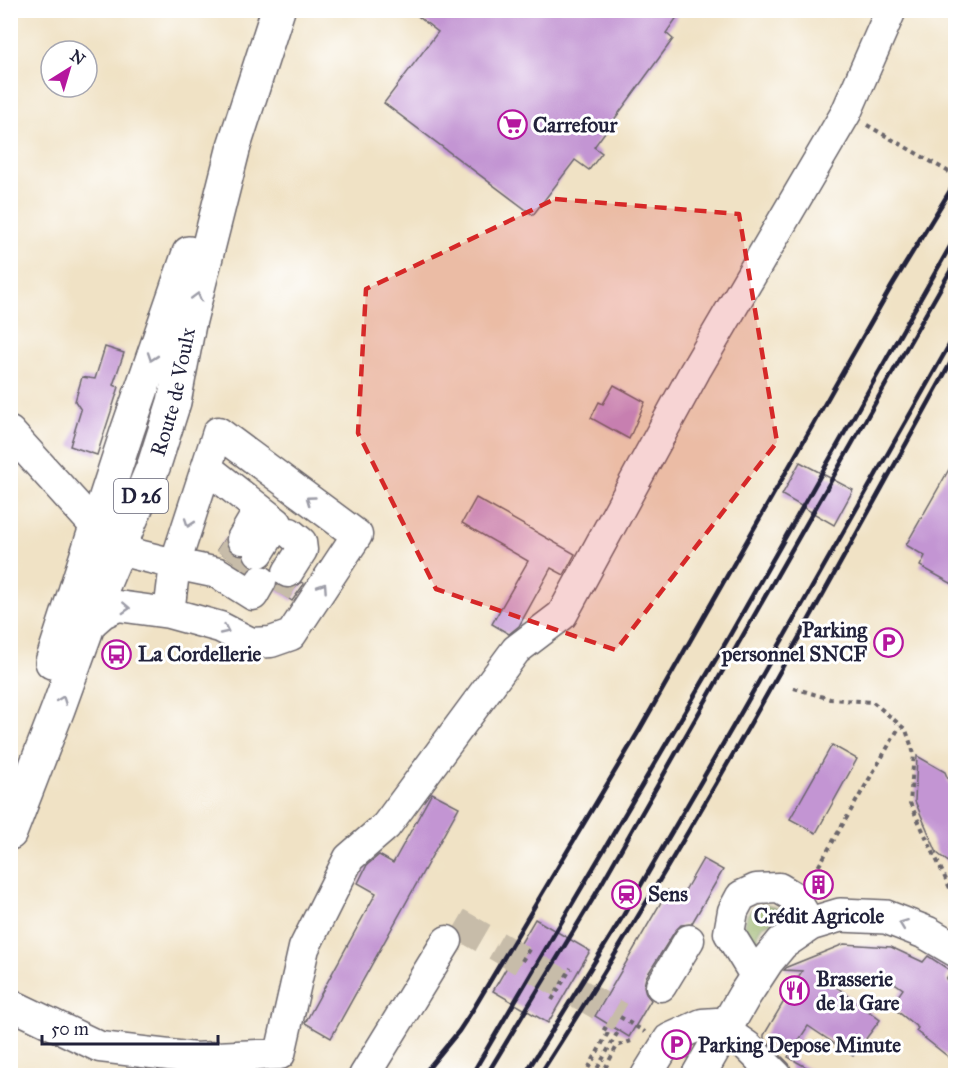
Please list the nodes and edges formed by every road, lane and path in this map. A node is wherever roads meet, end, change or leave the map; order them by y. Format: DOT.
graph roads {
  1 [pos="278,10"];
  2 [pos="891,10"];
  3 [pos="846,113"];
  4 [pos="234,146"];
  5 [pos="956,176"];
  6 [pos="13,441"];
  7 [pos="207,468"];
  8 [pos="275,522"];
  9 [pos="96,527"];
  10 [pos="118,550"];
  11 [pos="175,564"];
  12 [pos="253,571"];
  13 [pos="78,582"];
  14 [pos="170,613"];
  15 [pos="88,626"];
  16 [pos="794,688"];
  17 [pos="900,726"];
  18 [pos="10,783"];
  19 [pos="10,833"];
  20 [pos="814,874"];
  21 [pos="956,901"];
  22 [pos="825,920"];
  23 [pos="690,940"];
  24 [pos="447,941"];
  25 [pos="954,945"];
  26 [pos="531,946"];
  27 [pos="522,961"];
  28 [pos="571,968"];
  29 [pos="756,977"];
  30 [pos="661,986"];
  31 [pos="552,1000"];
  32 [pos="11,1004"];
  33 [pos="620,1017"];
  34 [pos="602,1027"];
  35 [pos="636,1027"];
  36 [pos="726,1028"];
  37 [pos="619,1030"];
  38 [pos="630,1041"];
  39 [pos="364,1076"];
  40 [pos="584,1076"];
  41 [pos="593,1076"];
  42 [pos="601,1076"];
  43 [pos="646,1076"];
  44 [pos="698,1076"];
  45 [pos="777,1076"];
  1 -- 4 [label="main road, Route de Voulx / D 26"];
  2 -- 3 [label="street"];
  3 -- 5 [label="path"];
  3 -- 32 [label="street"];
  4 -- 9 [label="main road, Route de Voulx / D 26, one-way"];
  10 -- 4 [label="main road, Route de Voulx / D 26, one-way"];
  6 -- 9 [label="street"];
  7 -- 8 [label="street"];
  7 -- 11 [label="street, one-way"];
  14 -- 7 [label="street, one-way"];
  8 -- 12 [label="street"];
  8 -- 12 [label="street"];
  9 -- 13 [label="main road, Route de Voulx / D 26"];
  10 -- 11 [label="street"];
  10 -- 13 [label="street"];
  10 -- 15 [label="main road, Route de Voulx / D 26"];
  11 -- 12 [label="street"];
  11 -- 14 [label="street"];
  13 -- 18 [label="main road, Route de Voulx / D 26"];
  15 -- 14 [label="street, one-way"];
  19 -- 15 [label="main road, Route de Voulx / D 26, one-way"];
  16 -- 17 [label="path"];
  17 -- 20 [label="path"];
  17 -- 21 [label="path"];
  25 -- 22 [label="main road, one-way"];
  22 -- 29 [label="main road"];
  22 -- 29 [label="street"];
  23 -- 30 [label="street"];
  24 -- 39 [label="street"];
  26 -- 27 [label="path"];
  28 -- 31 [label="path"];
  29 -- 36 [label="main road"];
  33 -- 35 [label="path"];
  34 -- 40 [label="path"];
  36 -- 43 [label="street"];
  36 -- 44 [label="main road"];
  36 -- 45 [label="street"];
  37 -- 41 [label="path"];
  38 -- 42 [label="path"];
}
